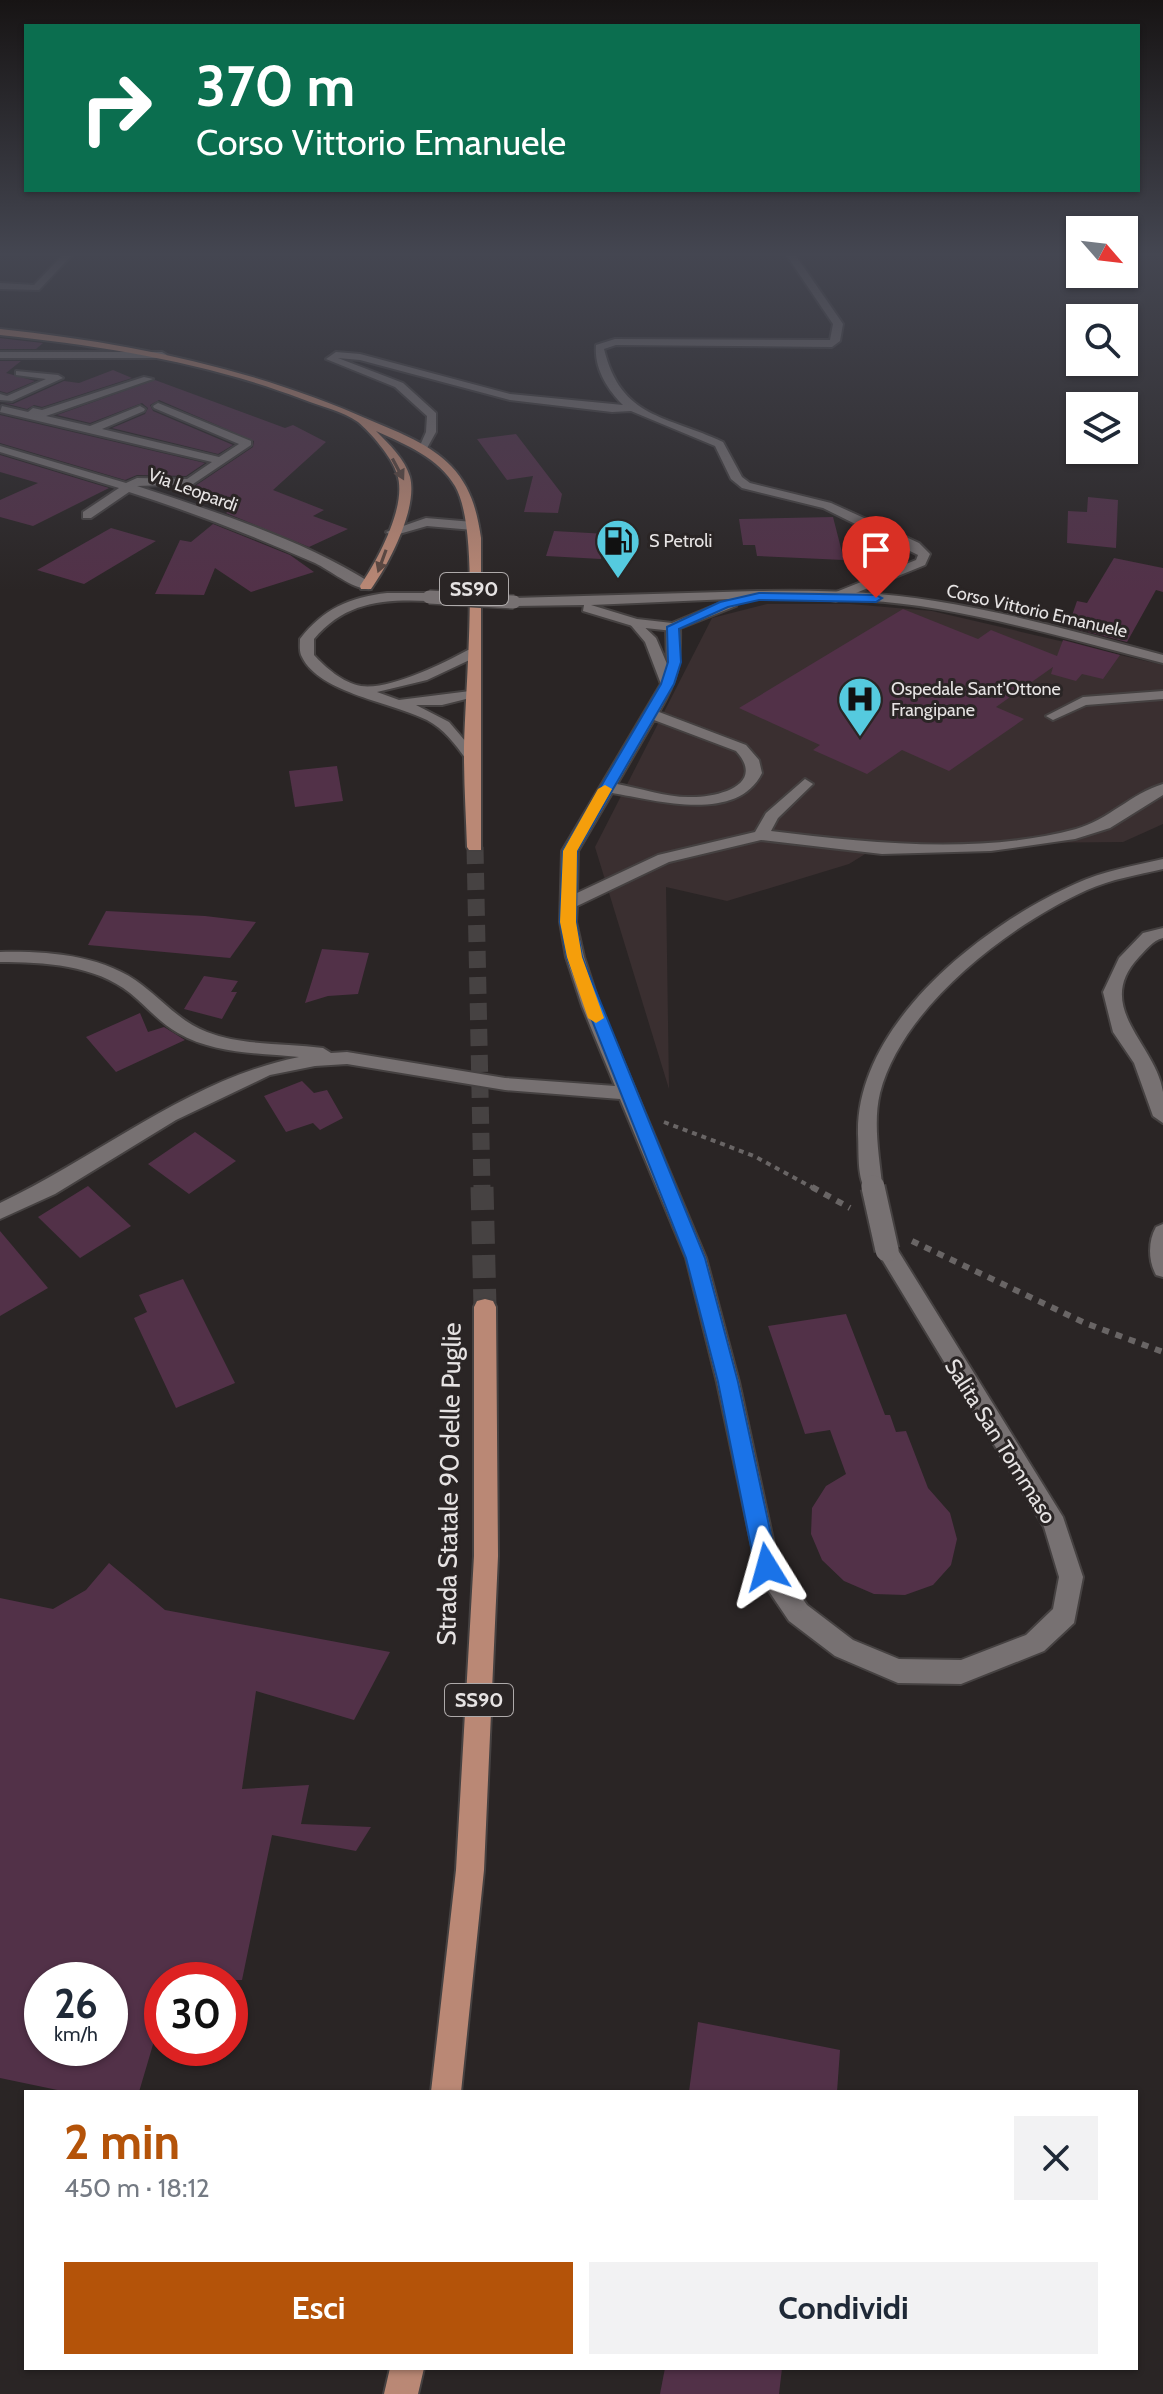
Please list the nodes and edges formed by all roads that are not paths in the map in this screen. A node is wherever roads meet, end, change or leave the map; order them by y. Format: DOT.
graph roads {
  1 [pos="220,368"];
  2 [pos="354,368"];
  3 [pos="403,368"];
  4 [pos="602,368"];
  5 [pos="20,373"];
  6 [pos="148,379"];
  7 [pos="3,402"];
  8 [pos="158,406"];
  9 [pos="629,408"];
  10 [pos="140,409"];
  11 [pos="356,416"];
  12 [pos="89,431"];
  13 [pos="422,448"];
  14 [pos="0,449"];
  15 [pos="224,461"];
  16 [pos="132,488"];
  17 [pos="87,515"];
  18 [pos="473,526"];
  19 [pos="392,532"];
  20 [pos="367,592"];
  21 [pos="759,596"];
  22 [pos="836,597"];
  23 [pos="669,598"];
  24 [pos="569,603"];
  25 [pos="702,613"];
  26 [pos="636,623"];
  27 [pos="673,627"];
  28 [pos="473,653"];
  29 [pos="1163,659"];
  30 [pos="407,684"];
  31 [pos="668,684"];
  32 [pos="364,690"];
  33 [pos="473,693"];
  34 [pos="1163,695"];
  35 [pos="393,700"];
  36 [pos="651,714"];
  37 [pos="1053,716"];
  38 [pos="471,756"];
  39 [pos="805,784"];
  40 [pos="606,787"];
  41 [pos="1163,789"];
  42 [pos="761,835"];
  43 [pos="475,847"];
  44 [pos="1163,864"];
  45 [pos="569,903"];
  46 [pos="1163,933"];
  47 [pos="0,957"];
  48 [pos="347,1058"];
  49 [pos="629,1093"];
  50 [pos="1163,1116"];
  51 [pos="0,1212"];
  52 [pos="1163,1232"];
  53 [pos="1163,1269"];
  54 [pos="485,1307"];
  55 [pos="446,2090"];
  56 [pos="407,2370"];
  57 [pos="401,2394"];
  1 -- 11 [label="main road, SS90"];
  2 -- 13 [label="street"];
  3 -- 9 [label="street"];
  4 -- 9 [label="street"];
  5 -- 7 [label="street"];
  6 -- 7 [label="street"];
  7 -- 12 [label="street"];
  8 -- 15 [label="street"];
  9 -- 22 [label="street"];
  10 -- 12 [label="street"];
  11 -- 13 [label="main road, SS90"];
  11 -- 19 [label="main road, one-way"];
  12 -- 15 [label="street"];
  13 -- 18 [label="main road, SS90"];
  14 -- 16 [label="street, Via Leopardi"];
  15 -- 16 [label="street"];
  16 -- 17 [label="street"];
  16 -- 20 [label="street, Via Leopardi"];
  18 -- 19 [label="street"];
  18 -- 28 [label="main road, SS90"];
  19 -- 20 [label="main road, one-way"];
  20 -- 24 [label="street, Corso Vittorio Emanuele, bridge"];
  20 -- 32 [label="street, Corso Vittorio Emanuele"];
  21 -- 22 [label="street, Corso Vittorio Emanuele"];
  21 -- 23 [label="street, Corso Vittorio Emanuele"];
  21 -- 25 [label="street, Corso Vittorio Emanuele"];
  22 -- 29 [label="street, Corso Vittorio Emanuele"];
  23 -- 24 [label="street, Corso Vittorio Emanuele"];
  23 -- 25 [label="street, Corso Vittorio Emanuele"];
  23 -- 26 [label="street"];
  24 -- 26 [label="street, Corso Vittorio Emanuele"];
  25 -- 27 [label="street, Corso Vittorio Emanuele"];
  26 -- 27 [label="street, Corso Vittorio Emanuele"];
  26 -- 31 [label="street"];
  27 -- 31 [label="street, Salita San Tommaso"];
  28 -- 30 [label="street, Corso Vittorio Emanuele"];
  28 -- 33 [label="main road, SS90"];
  30 -- 32 [label="street, Corso Vittorio Emanuele"];
  30 -- 33 [label="street, Corso Vittorio Emanuele"];
  31 -- 36 [label="street, Salita San Tommaso"];
  32 -- 35 [label="street, Corso Vittorio Emanuele"];
  33 -- 35 [label="street, Corso Vittorio Emanuele"];
  33 -- 38 [label="main road, SS90"];
  34 -- 37 [label="street"];
  35 -- 38 [label="street, Corso Vittorio Emanuele"];
  36 -- 40 [label="street, Salita San Tommaso"];
  36 -- 40 [label="street"];
  38 -- 43 [label="main road, SS90"];
  39 -- 42 [label="street"];
  40 -- 45 [label="street, Salita San Tommaso"];
  41 -- 42 [label="street"];
  42 -- 45 [label="street"];
  44 -- 49 [label="street, Salita San Tommaso, bridge"];
  45 -- 49 [label="street, Salita San Tommaso"];
  46 -- 50 [label="street"];
  47 -- 48 [label="street"];
  48 -- 49 [label="street"];
  48 -- 51 [label="street"];
  52 -- 53 [label="street"];
  54 -- 55 [label="main road, Strada Statale 90 delle Puglie / SS90"];
  56 -- 57 [label="main road"];
}
